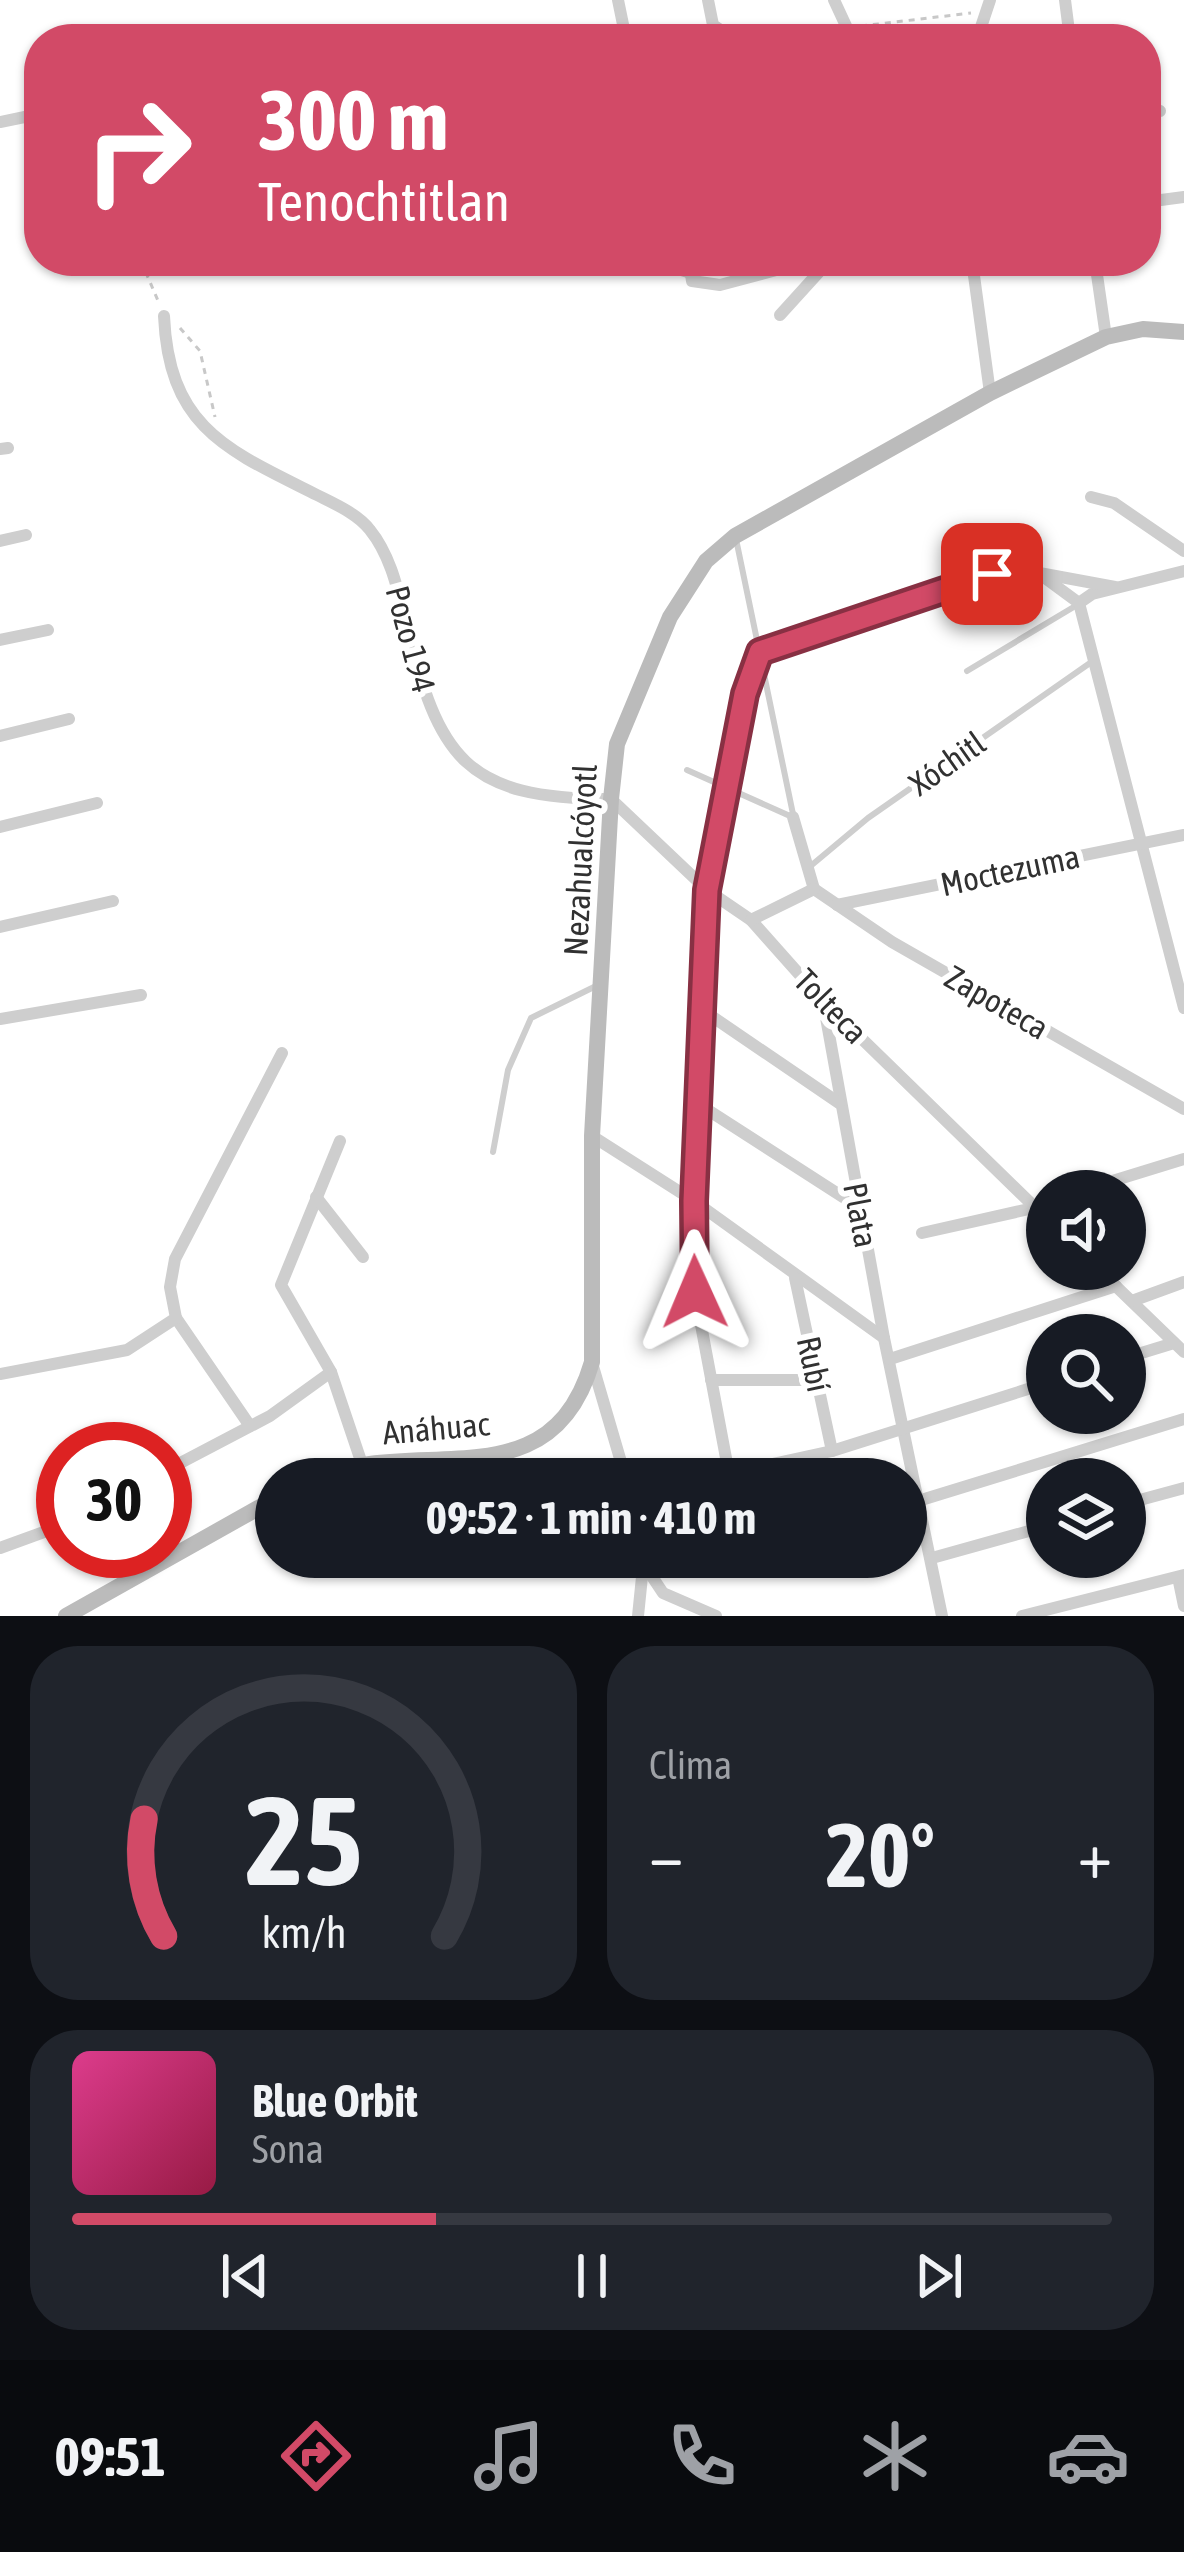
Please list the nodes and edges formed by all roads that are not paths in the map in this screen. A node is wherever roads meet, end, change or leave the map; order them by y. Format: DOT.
graph roads {
  1 [pos="691,276"];
  2 [pos="754,276"];
  3 [pos="815,276"];
  4 [pos="974,276"];
  5 [pos="1097,276"];
  6 [pos="780,315"];
  7 [pos="164,316"];
  8 [pos="1184,332"];
  9 [pos="1106,337"];
  10 [pos="990,393"];
  11 [pos="1091,496"];
  12 [pos="26,536"];
  13 [pos="735,536"];
  14 [pos="0,541"];
  15 [pos="1184,551"];
  16 [pos="1184,571"];
  17 [pos="1039,574"];
  18 [pos="1115,587"];
  19 [pos="1079,603"];
  20 [pos="48,630"];
  21 [pos="0,640"];
  22 [pos="760,652"];
  23 [pos="1090,663"];
  24 [pos="967,671"];
  25 [pos="69,719"];
  26 [pos="0,736"];
  27 [pos="687,770"];
  28 [pos="728,789"];
  29 [pos="611,800"];
  30 [pos="97,803"];
  31 [pos="794,818"];
  32 [pos="0,827"];
  33 [pos="1184,835"];
  34 [pos="1141,843"];
  35 [pos="807,869"];
  36 [pos="814,889"];
  37 [pos="707,890"];
  38 [pos="113,902"];
  39 [pos="837,905"];
  40 [pos="751,920"];
  41 [pos="0,927"];
  42 [pos="603,982"];
  43 [pos="141,994"];
  44 [pos="823,1001"];
  45 [pos="1184,1008"];
  46 [pos="701,1009"];
  47 [pos="0,1019"];
  48 [pos="282,1053"];
  49 [pos="839,1102"];
  50 [pos="698,1103"];
  51 [pos="1184,1109"];
  52 [pos="592,1136"];
  53 [pos="340,1141"];
  54 [pos="493,1152"];
  55 [pos="1184,1159"];
  56 [pos="1140,1170"];
  57 [pos="1026,1195"];
  58 [pos="316,1196"];
  59 [pos="694,1201"];
  60 [pos="860,1208"];
  61 [pos="1026,1214"];
  62 [pos="922,1233"];
  63 [pos="363,1257"];
  64 [pos="795,1277"];
  65 [pos="1184,1282"];
  66 [pos="1104,1290"];
  67 [pos="1121,1290"];
  68 [pos="1132,1300"];
  69 [pos="176,1318"];
  70 [pos="884,1338"];
  71 [pos="1179,1347"];
  72 [pos="1146,1354"];
  73 [pos="890,1359"];
  74 [pos="592,1362"];
  75 [pos="331,1372"];
  76 [pos="0,1374"];
  77 [pos="711,1380"];
  78 [pos="818,1380"];
  79 [pos="1026,1390"];
  80 [pos="1184,1419"];
  81 [pos="250,1426"];
  82 [pos="903,1428"];
  83 [pos="832,1451"];
  84 [pos="192,1457"];
  85 [pos="360,1458"];
  86 [pos="491,1458"];
  87 [pos="620,1458"];
  88 [pos="727,1458"];
  89 [pos="801,1458"];
  90 [pos="909,1458"];
  91 [pos="1184,1488"];
  92 [pos="1146,1498"];
  93 [pos="927,1499"];
  94 [pos="255,1510"];
  95 [pos="1026,1532"];
  96 [pos="36,1535"];
  97 [pos="927,1538"];
  98 [pos="0,1548"];
  99 [pos="932,1558"];
  100 [pos="1181,1576"];
  101 [pos="643,1578"];
  102 [pos="654,1578"];
  103 [pos="1184,1606"];
  104 [pos="66,1616"];
  105 [pos="638,1616"];
  106 [pos="716,1616"];
  107 [pos="942,1616"];
  108 [pos="1026,1616"];
  1 -- 2 [label="street"];
  3 -- 6 [label="street"];
  4 -- 10 [label="street"];
  5 -- 9 [label="street"];
  7 -- 29 [label="street, Pozo 194"];
  8 -- 9 [label="main road, Nezahualcóyotl"];
  9 -- 10 [label="main road, Nezahualcóyotl"];
  10 -- 13 [label="main road, Nezahualcóyotl"];
  11 -- 15 [label="street"];
  12 -- 14 [label="street"];
  13 -- 22 [label="lane"];
  13 -- 29 [label="main road, Nezahualcóyotl"];
  16 -- 18 [label="street"];
  17 -- 18 [label="street"];
  17 -- 19 [label="street"];
  17 -- 22 [label="street"];
  18 -- 19 [label="street"];
  19 -- 23 [label="street"];
  19 -- 24 [label="lane"];
  20 -- 21 [label="street"];
  22 -- 28 [label="street"];
  22 -- 31 [label="lane"];
  23 -- 34 [label="street"];
  23 -- 35 [label="lane, Xóchitl"];
  25 -- 26 [label="street"];
  27 -- 28 [label="lane"];
  28 -- 31 [label="lane"];
  28 -- 37 [label="street"];
  29 -- 37 [label="street, Tolteca"];
  29 -- 42 [label="main road, Nezahualcóyotl"];
  30 -- 32 [label="street"];
  31 -- 35 [label="street"];
  33 -- 34 [label="street, Moctezuma"];
  34 -- 39 [label="street, Moctezuma"];
  34 -- 45 [label="street"];
  35 -- 36 [label="street"];
  36 -- 39 [label="street, Zapoteca"];
  36 -- 40 [label="street"];
  37 -- 40 [label="street, Tolteca"];
  37 -- 46 [label="street"];
  38 -- 41 [label="street"];
  39 -- 51 [label="street, Zapoteca"];
  40 -- 44 [label="street, Tolteca"];
  42 -- 52 [label="main road, Nezahualcóyotl"];
  42 -- 54 [label="lane"];
  43 -- 47 [label="street"];
  44 -- 49 [label="street, Plata"];
  44 -- 57 [label="street, Tolteca"];
  46 -- 49 [label="street"];
  46 -- 50 [label="street"];
  48 -- 69 [label="street"];
  49 -- 60 [label="street, Plata"];
  50 -- 59 [label="street"];
  50 -- 60 [label="street"];
  52 -- 59 [label="street"];
  52 -- 74 [label="main road, Nezahualcóyotl"];
  53 -- 58 [label="street"];
  55 -- 56 [label="street"];
  58 -- 63 [label="street"];
  58 -- 75 [label="street"];
  59 -- 64 [label="street"];
  59 -- 77 [label="street"];
  60 -- 70 [label="street, Plata"];
  61 -- 62 [label="street"];
  64 -- 70 [label="street"];
  64 -- 78 [label="street, Rubí"];
  65 -- 68 [label="street"];
  66 -- 73 [label="street"];
  67 -- 68 [label="street"];
  68 -- 71 [label="street"];
  69 -- 76 [label="street"];
  69 -- 81 [label="street"];
  70 -- 73 [label="street, Plata"];
  71 -- 72 [label="street"];
  73 -- 82 [label="street, Plata"];
  74 -- 86 [label="main road, Anáhuac"];
  74 -- 87 [label="street"];
  75 -- 81 [label="street"];
  75 -- 85 [label="street"];
  77 -- 78 [label="street"];
  77 -- 88 [label="street"];
  78 -- 83 [label="street, Rubí"];
  79 -- 82 [label="street"];
  80 -- 93 [label="street"];
  81 -- 84 [label="street"];
  82 -- 83 [label="street"];
  82 -- 90 [label="street, Plata"];
  83 -- 89 [label="street"];
  91 -- 92 [label="street"];
  94 -- 104 [label="main road"];
  95 -- 99 [label="street"];
  96 -- 98 [label="street"];
  97 -- 99 [label="street, Plata"];
  99 -- 107 [label="street, Plata"];
  100 -- 103 [label="street"];
  100 -- 108 [label="street"];
  101 -- 105 [label="street"];
  102 -- 106 [label="street"];
}
